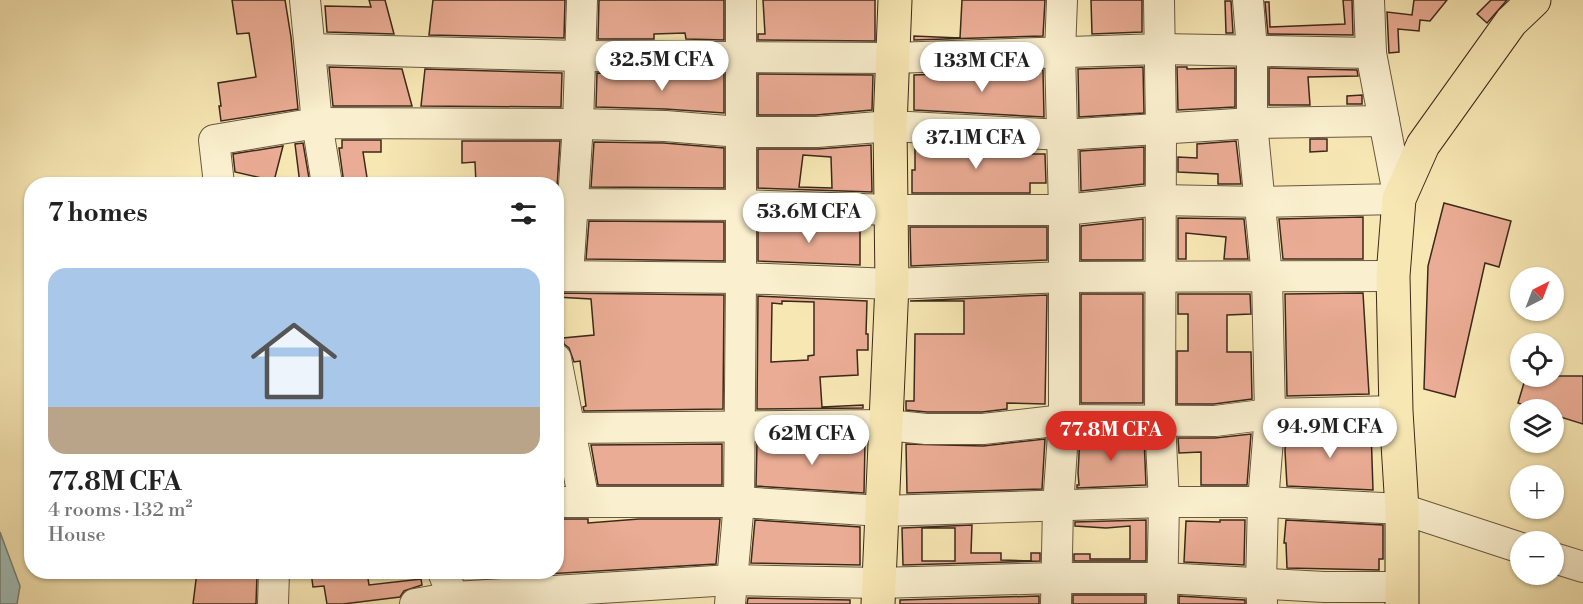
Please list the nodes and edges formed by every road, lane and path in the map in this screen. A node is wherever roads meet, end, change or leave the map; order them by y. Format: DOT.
graph roads {
  1 [pos="305,0"];
  2 [pos="582,0"];
  3 [pos="741,0"];
  4 [pos="895,0"];
  5 [pos="1062,0"];
  6 [pos="1160,0"];
  7 [pos="1248,0"];
  8 [pos="1369,0"];
  9 [pos="1534,0"];
  10 [pos="310,48"];
  11 [pos="1160,49"];
  12 [pos="1252,50"];
  13 [pos="1060,52"];
  14 [pos="1371,53"];
  15 [pos="580,56"];
  16 [pos="742,57"];
  17 [pos="893,58"];
  18 [pos="1384,121"];
  19 [pos="317,123"];
  20 [pos="1252,123"];
  21 [pos="578,124"];
  22 [pos="890,126"];
  23 [pos="1161,128"];
  24 [pos="740,132"];
  25 [pos="1062,135"];
  26 [pos="218,177"];
  27 [pos="326,177"];
  28 [pos="1400,199"];
  29 [pos="1160,200"];
  30 [pos="1261,202"];
  31 [pos="565,204"];
  32 [pos="740,205"];
  33 [pos="891,210"];
  34 [pos="1064,210"];
  35 [pos="564,228"];
  36 [pos="564,276"];
  37 [pos="1393,276"];
  38 [pos="1064,277"];
  39 [pos="1160,277"];
  40 [pos="1267,277"];
  41 [pos="741,278"];
  42 [pos="892,284"];
  43 [pos="564,401"];
  44 [pos="1396,411"];
  45 [pos="1270,414"];
  46 [pos="1064,420"];
  47 [pos="1160,422"];
  48 [pos="886,425"];
  49 [pos="738,426"];
  50 [pos="569,428"];
  51 [pos="570,501"];
  52 [pos="739,502"];
  53 [pos="1164,502"];
  54 [pos="1263,502"];
  55 [pos="1058,506"];
  56 [pos="1402,509"];
  57 [pos="882,511"];
  58 [pos="1510,544"];
  59 [pos="1564,561"];
  60 [pos="1583,567"];
  61 [pos="274,579"];
  62 [pos="451,591"];
  63 [pos="1056,591"];
  64 [pos="1162,591"];
  65 [pos="730,592"];
  66 [pos="878,594"];
  67 [pos="1262,594"];
  68 [pos="1402,596"];
  69 [pos="273,604"];
  70 [pos="415,604"];
  1 -- 10 [label="street"];
  2 -- 15 [label="street"];
  3 -- 16 [label="street"];
  4 -- 17 [label="main road"];
  5 -- 13 [label="street"];
  6 -- 11 [label="street"];
  7 -- 12 [label="street"];
  8 -- 14 [label="street"];
  9 -- 28 [label="main road"];
  10 -- 15 [label="street"];
  10 -- 19 [label="street"];
  11 -- 12 [label="street"];
  11 -- 13 [label="street"];
  11 -- 23 [label="street"];
  12 -- 14 [label="street"];
  12 -- 20 [label="street"];
  13 -- 17 [label="street"];
  13 -- 25 [label="street"];
  14 -- 18 [label="street"];
  15 -- 16 [label="street"];
  15 -- 21 [label="street"];
  16 -- 17 [label="street"];
  16 -- 24 [label="street"];
  17 -- 22 [label="main road"];
  18 -- 20 [label="street"];
  18 -- 28 [label="street"];
  19 -- 21 [label="street"];
  19 -- 26 [label="street"];
  19 -- 27 [label="street"];
  20 -- 23 [label="street"];
  20 -- 30 [label="street"];
  21 -- 24 [label="street"];
  21 -- 31 [label="street"];
  22 -- 24 [label="street"];
  22 -- 25 [label="street"];
  22 -- 33 [label="main road"];
  23 -- 25 [label="street"];
  23 -- 29 [label="street"];
  24 -- 32 [label="street"];
  25 -- 34 [label="street"];
  28 -- 30 [label="street"];
  28 -- 37 [label="main road"];
  29 -- 30 [label="street"];
  29 -- 34 [label="street"];
  29 -- 39 [label="street"];
  30 -- 40 [label="street"];
  31 -- 32 [label="street"];
  31 -- 35 [label="street"];
  32 -- 33 [label="street"];
  32 -- 41 [label="street"];
  33 -- 34 [label="street"];
  33 -- 42 [label="main road"];
  34 -- 38 [label="street"];
  36 -- 41 [label="street"];
  37 -- 40 [label="street"];
  37 -- 44 [label="main road"];
  38 -- 39 [label="street"];
  38 -- 42 [label="street"];
  38 -- 46 [label="street"];
  39 -- 40 [label="street"];
  39 -- 47 [label="street"];
  40 -- 45 [label="street"];
  41 -- 42 [label="street"];
  41 -- 49 [label="street"];
  42 -- 48 [label="main road"];
  43 -- 50 [label="street"];
  44 -- 45 [label="street"];
  44 -- 56 [label="main road"];
  45 -- 47 [label="street"];
  45 -- 54 [label="street"];
  46 -- 47 [label="street"];
  46 -- 48 [label="street"];
  46 -- 55 [label="street"];
  47 -- 53 [label="street"];
  48 -- 49 [label="street"];
  48 -- 57 [label="main road"];
  49 -- 50 [label="street"];
  49 -- 52 [label="street"];
  50 -- 51 [label="street"];
  51 -- 52 [label="street"];
  52 -- 57 [label="street"];
  52 -- 65 [label="street"];
  53 -- 54 [label="street"];
  53 -- 55 [label="street"];
  53 -- 64 [label="street"];
  54 -- 56 [label="street"];
  54 -- 67 [label="street"];
  55 -- 57 [label="street"];
  55 -- 63 [label="street"];
  56 -- 58 [label="street"];
  56 -- 68 [label="main road"];
  57 -- 66 [label="main road"];
  59 -- 60 [label="street"];
  61 -- 69 [label="street"];
  62 -- 65 [label="street"];
  62 -- 70 [label="street"];
  63 -- 64 [label="street"];
  63 -- 66 [label="street"];
  64 -- 67 [label="street"];
  65 -- 66 [label="street"];
  67 -- 68 [label="street"];
}
